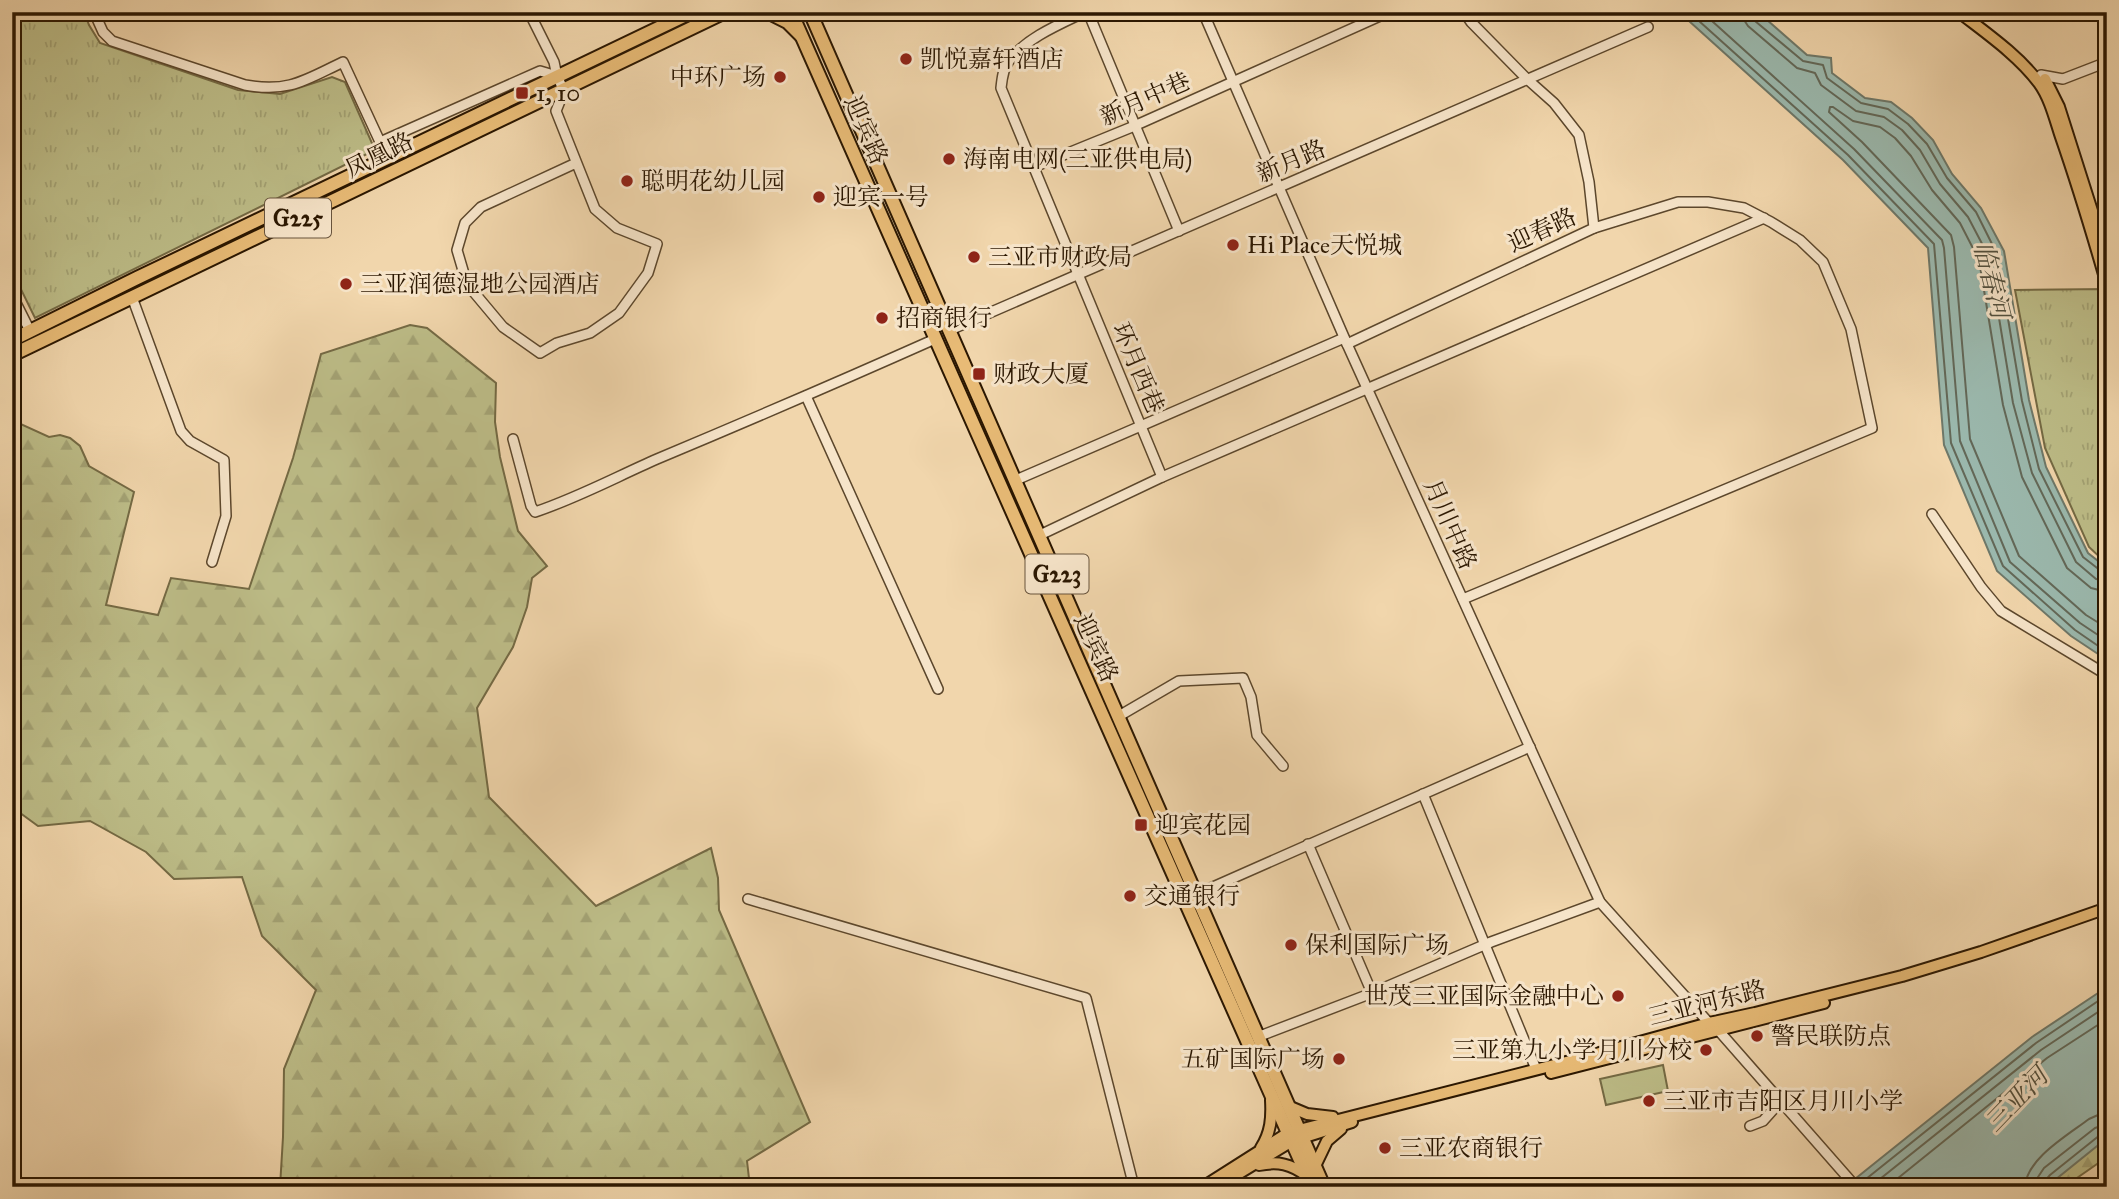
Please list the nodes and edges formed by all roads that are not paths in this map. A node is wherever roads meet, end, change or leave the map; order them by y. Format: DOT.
graph roads {
  1 [pos="94,12"];
  2 [pos="529,12"];
  3 [pos="692,12"];
  4 [pos="726,12"];
  5 [pos="765,12"];
  6 [pos="791,12"];
  7 [pos="810,12"];
  8 [pos="818,12"];
  9 [pos="1086,12"];
  10 [pos="1203,12"];
  11 [pos="1389,12"];
  12 [pos="1464,12"];
  13 [pos="1959,12"];
  14 [pos="1969,12"];
  15 [pos="1648,27"];
  16 [pos="818,30"];
  17 [pos="802,37"];
  18 [pos="2107,62"];
  19 [pos="2041,75"];
  20 [pos="557,76"];
  21 [pos="1527,79"];
  22 [pos="1233,82"];
  23 [pos="564,90"];
  24 [pos="1135,126"];
  25 [pos="380,142"];
  26 [pos="387,158"];
  27 [pos="576,163"];
  28 [pos="1034,167"];
  29 [pos="1279,187"];
  30 [pos="1764,218"];
  31 [pos="1594,228"];
  32 [pos="1179,231"];
  33 [pos="2107,258"];
  34 [pos="1078,274"];
  35 [pos="2107,285"];
  36 [pos="12,295"];
  37 [pos="132,297"];
  38 [pos="950,330"];
  39 [pos="30,331"];
  40 [pos="935,339"];
  41 [pos="12,340"];
  42 [pos="1345,341"];
  43 [pos="12,355"];
  44 [pos="1368,388"];
  45 [pos="806,396"];
  46 [pos="1141,425"];
  47 [pos="513,439"];
  48 [pos="1162,477"];
  49 [pos="1016,480"];
  50 [pos="1932,514"];
  51 [pos="1040,535"];
  52 [pos="212,562"];
  53 [pos="1463,599"];
  54 [pos="2107,675"];
  55 [pos="938,689"];
  56 [pos="1119,716"];
  57 [pos="1530,747"];
  58 [pos="1283,766"];
  59 [pos="1423,794"];
  60 [pos="1308,844"];
  61 [pos="1197,894"];
  62 [pos="748,899"];
  63 [pos="1600,902"];
  64 [pos="2107,908"];
  65 [pos="2107,915"];
  66 [pos="1485,945"];
  67 [pos="1372,993"];
  68 [pos="1709,1023"];
  69 [pos="1719,1031"];
  70 [pos="1260,1036"];
  71 [pos="1536,1069"];
  72 [pos="1270,1094"];
  73 [pos="1781,1101"];
  74 [pos="1288,1106"];
  75 [pos="1346,1121"];
  76 [pos="1750,1126"];
  77 [pos="1295,1135"];
  78 [pos="1260,1151"];
  79 [pos="1249,1167"];
  80 [pos="1311,1176"];
  81 [pos="1134,1187"];
  82 [pos="1203,1187"];
  83 [pos="1217,1187"];
  84 [pos="1324,1187"];
  85 [pos="1856,1187"];
  1 -- 25 [label="street"];
  2 -- 20 [label="street"];
  3 -- 20 [label="highway, 凤凰路 / G225"];
  4 -- 23 [label="highway, 凤凰路 / G225"];
  5 -- 17 [label="main road"];
  6 -- 17 [label="highway, 迎宾路 / G223"];
  7 -- 16 [label="highway, 迎宾路 / G223"];
  8 -- 16 [label="main road"];
  9 -- 24 [label="street"];
  9 -- 28 [label="street, 环月西巷"];
  10 -- 22 [label="street, 月川中路"];
  11 -- 22 [label="street, 新月中巷"];
  12 -- 21 [label="street, 迎春路"];
  13 -- 35 [label="main road"];
  14 -- 19 [label="main road"];
  15 -- 21 [label="street, 新月路"];
  16 -- 38 [label="highway, 迎宾路 / G223"];
  17 -- 40 [label="highway, 迎宾路 / G223"];
  18 -- 19 [label="street"];
  19 -- 33 [label="main road"];
  20 -- 23 [label="street"];
  20 -- 25 [label="street"];
  20 -- 26 [label="highway, 凤凰路 / G225"];
  21 -- 29 [label="street, 新月路"];
  21 -- 31 [label="street, 迎春路"];
  22 -- 24 [label="street, 新月中巷"];
  22 -- 29 [label="street, 月川中路"];
  23 -- 27 [label="street"];
  23 -- 37 [label="highway, 凤凰路 / G225"];
  24 -- 28 [label="street, 新月中巷"];
  24 -- 32 [label="street"];
  25 -- 26 [label="street"];
  26 -- 39 [label="highway, 凤凰路 / G225"];
  27 -- 27 [label="street"];
  28 -- 34 [label="street, 环月西巷"];
  29 -- 32 [label="street, 新月路"];
  29 -- 42 [label="street, 月川中路"];
  30 -- 31 [label="street"];
  30 -- 44 [label="street"];
  30 -- 53 [label="street"];
  31 -- 42 [label="street, 迎春路"];
  32 -- 34 [label="street, 新月路"];
  34 -- 38 [label="street, 新月路"];
  34 -- 46 [label="street, 环月西巷"];
  36 -- 39 [label="street"];
  37 -- 43 [label="highway, 凤凰路 / G225"];
  37 -- 52 [label="street"];
  38 -- 49 [label="highway, 迎宾路 / G223"];
  39 -- 41 [label="highway, 凤凰路 / G225"];
  40 -- 45 [label="street"];
  40 -- 72 [label="highway, 迎宾路 / G223"];
  42 -- 44 [label="street, 月川中路"];
  42 -- 46 [label="street, 迎春路"];
  44 -- 48 [label="street"];
  44 -- 53 [label="street, 月川中路"];
  45 -- 47 [label="street"];
  45 -- 55 [label="street"];
  46 -- 48 [label="street, 环月西巷"];
  46 -- 49 [label="street, 迎春路"];
  48 -- 51 [label="street"];
  49 -- 51 [label="highway, 迎宾路 / G223"];
  50 -- 54 [label="street"];
  51 -- 56 [label="highway, 迎宾路 / G223"];
  53 -- 57 [label="street, 月川中路"];
  56 -- 58 [label="street"];
  56 -- 61 [label="highway, 迎宾路 / G223"];
  57 -- 59 [label="street"];
  57 -- 63 [label="street, 月川中路"];
  59 -- 60 [label="street"];
  59 -- 66 [label="street"];
  60 -- 61 [label="street"];
  60 -- 67 [label="street"];
  61 -- 70 [label="highway, 迎宾路 / G223"];
  62 -- 81 [label="street"];
  63 -- 66 [label="street"];
  63 -- 68 [label="street, 月川中路"];
  64 -- 68 [label="main road, 三亚河东路"];
  65 -- 69 [label="main road, 三亚河东路"];
  66 -- 67 [label="street"];
  66 -- 71 [label="street"];
  67 -- 70 [label="street"];
  68 -- 69 [label="street, 月川中路"];
  68 -- 71 [label="main road, 三亚河东路"];
  69 -- 73 [label="street, 月川中路"];
  69 -- 75 [label="main road, 三亚河东路"];
  70 -- 74 [label="highway, 迎宾路 / G223"];
  71 -- 75 [label="main road, 三亚河东路"];
  72 -- 77 [label="highway, 迎宾路 / G223"];
  72 -- 78 [label="main road"];
  73 -- 76 [label="street"];
  73 -- 85 [label="street, 月川中路"];
  74 -- 75 [label="main road"];
  74 -- 77 [label="highway, 迎宾路 / G223"];
  75 -- 77 [label="main road, 三亚河东路"];
  75 -- 80 [label="main road"];
  77 -- 78 [label="main road, 三亚河东路"];
  77 -- 79 [label="main road, 三亚河东路"];
  77 -- 80 [label="highway, 迎宾路 / G223"];
  78 -- 82 [label="main road, 三亚河东路"];
  79 -- 80 [label="main road"];
  79 -- 83 [label="main road, 三亚河东路"];
  80 -- 84 [label="highway, 迎宾路 / G223"];
}
